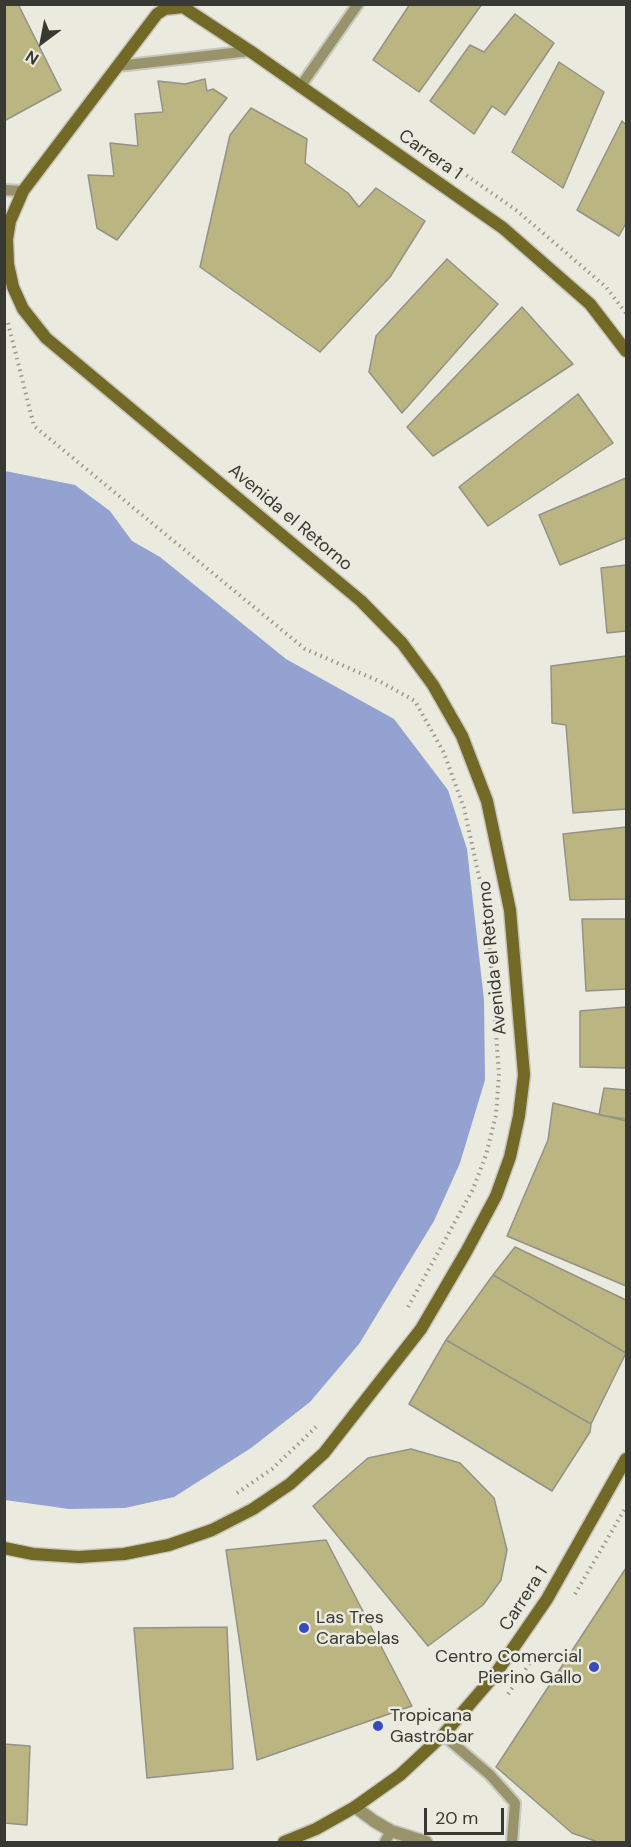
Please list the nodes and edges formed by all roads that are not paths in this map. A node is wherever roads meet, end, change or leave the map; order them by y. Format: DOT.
graph roads {
  1 [pos="358,4"];
  2 [pos="192,11"];
  3 [pos="250,51"];
  4 [pos="118,66"];
  5 [pos="300,87"];
  6 [pos="4,190"];
  7 [pos="22,191"];
  8 [pos="6,240"];
  9 [pos="627,351"];
  10 [pos="627,1459"];
  11 [pos="4,1548"];
  12 [pos="443,1735"];
  13 [pos="356,1807"];
  14 [pos="391,1831"];
  15 [pos="284,1842"];
  16 [pos="385,1842"];
  17 [pos="426,1842"];
  18 [pos="512,1842"];
  1 -- 5 [label="lane"];
  2 -- 3 [label="main road, Carrera 1"];
  2 -- 4 [label="main road, Avenida el Retorno"];
  3 -- 4 [label="lane"];
  3 -- 5 [label="main road, Carrera 1"];
  4 -- 7 [label="main road, Avenida el Retorno"];
  5 -- 9 [label="main road, Carrera 1"];
  6 -- 7 [label="lane"];
  7 -- 8 [label="main road, Avenida el Retorno"];
  8 -- 11 [label="main road, Avenida el Retorno"];
  10 -- 12 [label="main road, Carrera 1"];
  12 -- 13 [label="main road, Carrera 1"];
  12 -- 18 [label="lane"];
  13 -- 14 [label="street"];
  13 -- 15 [label="main road, Carrera 1"];
  14 -- 16 [label="lane"];
  14 -- 17 [label="street"];
}
